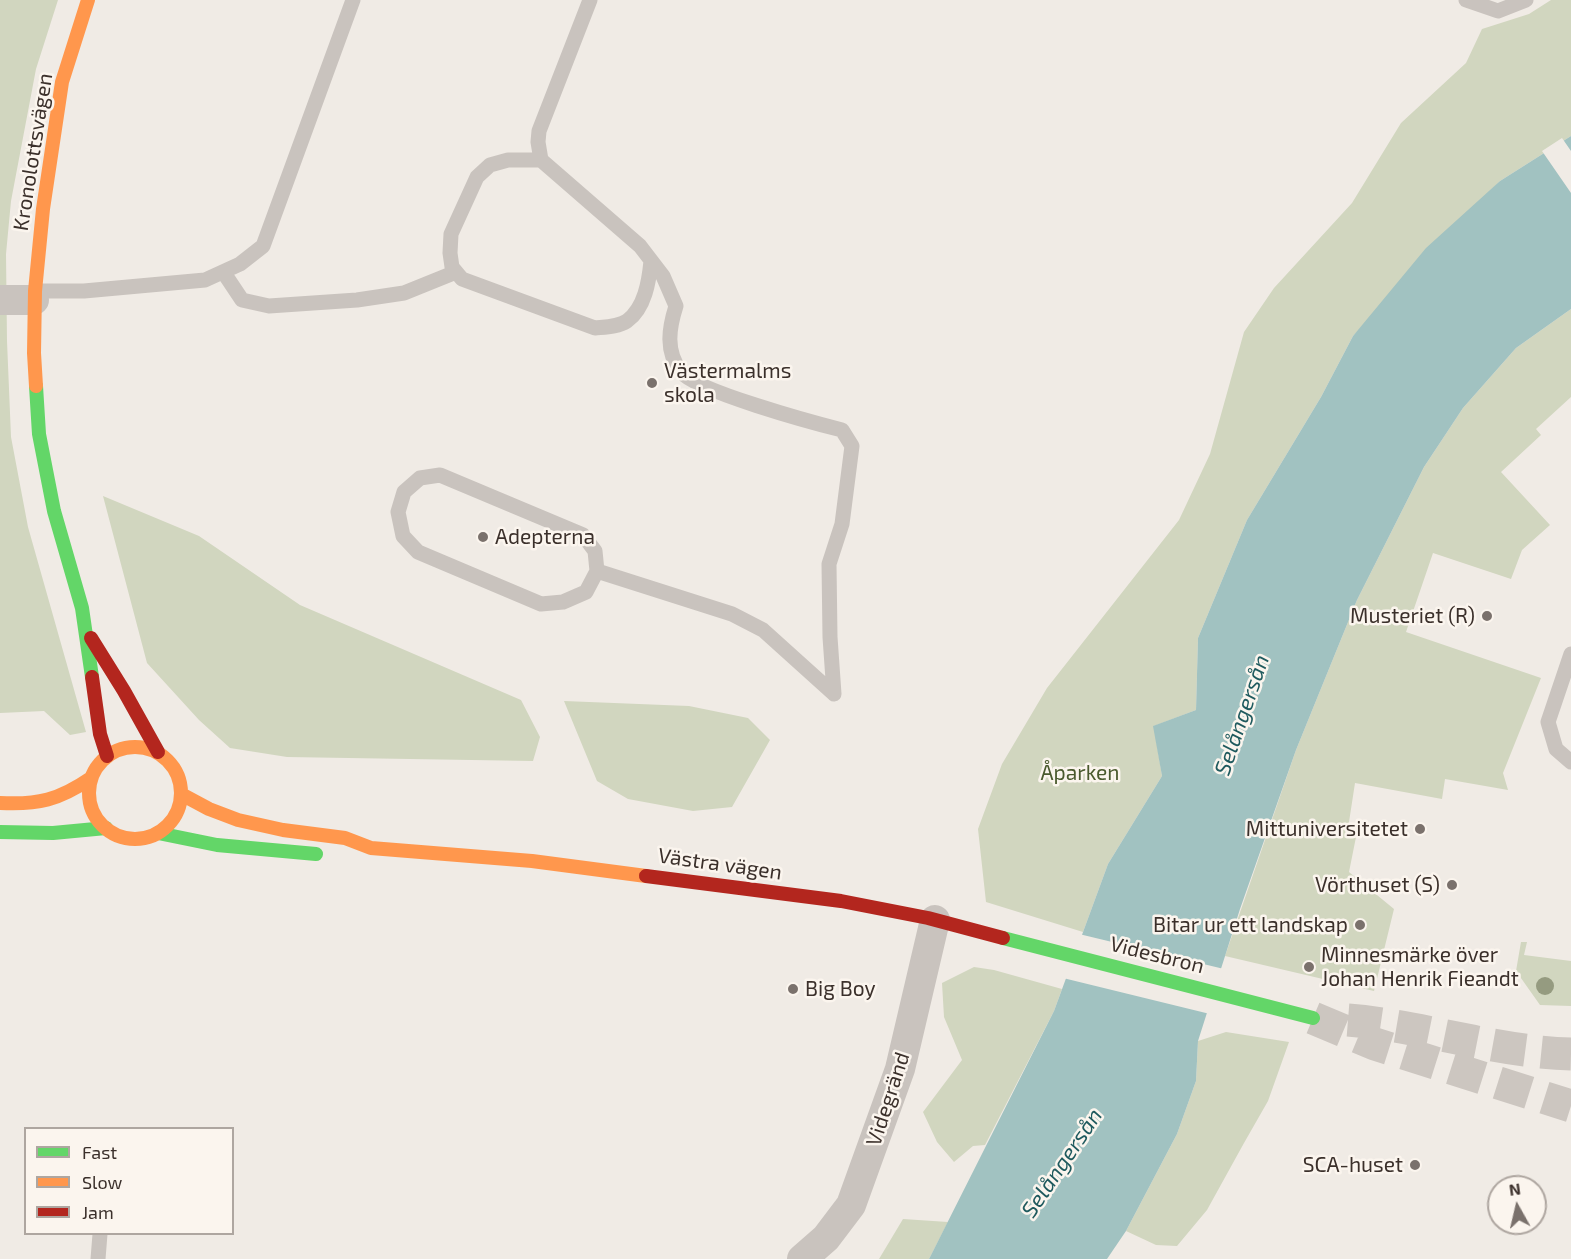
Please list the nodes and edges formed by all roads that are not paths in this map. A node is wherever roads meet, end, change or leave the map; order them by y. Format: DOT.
graph roads {
  1 [pos="88,0"];
  2 [pos="353,0"];
  3 [pos="590,0"];
  4 [pos="1466,0"];
  5 [pos="1526,0"];
  6 [pos="541,160"];
  7 [pos="651,261"];
  8 [pos="456,272"];
  9 [pos="224,273"];
  10 [pos="34,296"];
  11 [pos="0,300"];
  12 [pos="597,571"];
  13 [pos="87,631"];
  14 [pos="1571,654"];
  15 [pos="158,752"];
  16 [pos="107,756"];
  17 [pos="1571,762"];
  18 [pos="92,778"];
  19 [pos="181,794"];
  20 [pos="0,803"];
  21 [pos="106,828"];
  22 [pos="0,832"];
  23 [pos="158,833"];
  24 [pos="371,848"];
  25 [pos="331,855"];
  26 [pos="352,857"];
  27 [pos="935,920"];
  28 [pos="1059,952"];
  29 [pos="1313,1018"];
  30 [pos="100,1235"];
  31 [pos="98,1259"];
  32 [pos="802,1259"];
  1 -- 10 [label="street, Kronolottsvägen"];
  2 -- 9 [label="lane"];
  3 -- 6 [label="lane"];
  4 -- 5 [label="lane"];
  6 -- 7 [label="lane"];
  6 -- 8 [label="lane"];
  7 -- 8 [label="lane"];
  7 -- 12 [label="lane"];
  8 -- 9 [label="lane"];
  9 -- 10 [label="lane"];
  10 -- 11 [label="street"];
  10 -- 13 [label="street, Kronolottsvägen"];
  12 -- 12 [label="lane"];
  13 -- 15 [label="street, Kronolottsvägen"];
  13 -- 16 [label="street, Kronolottsvägen"];
  14 -- 17 [label="lane"];
  15 -- 16 [label="street"];
  15 -- 19 [label="street"];
  16 -- 18 [label="street"];
  18 -- 20 [label="street"];
  18 -- 21 [label="street"];
  19 -- 23 [label="street"];
  19 -- 24 [label="street, Västra vägen"];
  21 -- 22 [label="street"];
  21 -- 23 [label="street"];
  23 -- 25 [label="street"];
  24 -- 26 [label="street, Västra vägen"];
  24 -- 27 [label="street, Västra vägen"];
  27 -- 28 [label="street, Västra vägen"];
  27 -- 32 [label="street, Videgränd"];
  28 -- 29 [label="street, Videsbron"];
  30 -- 31 [label="lane"];
}
